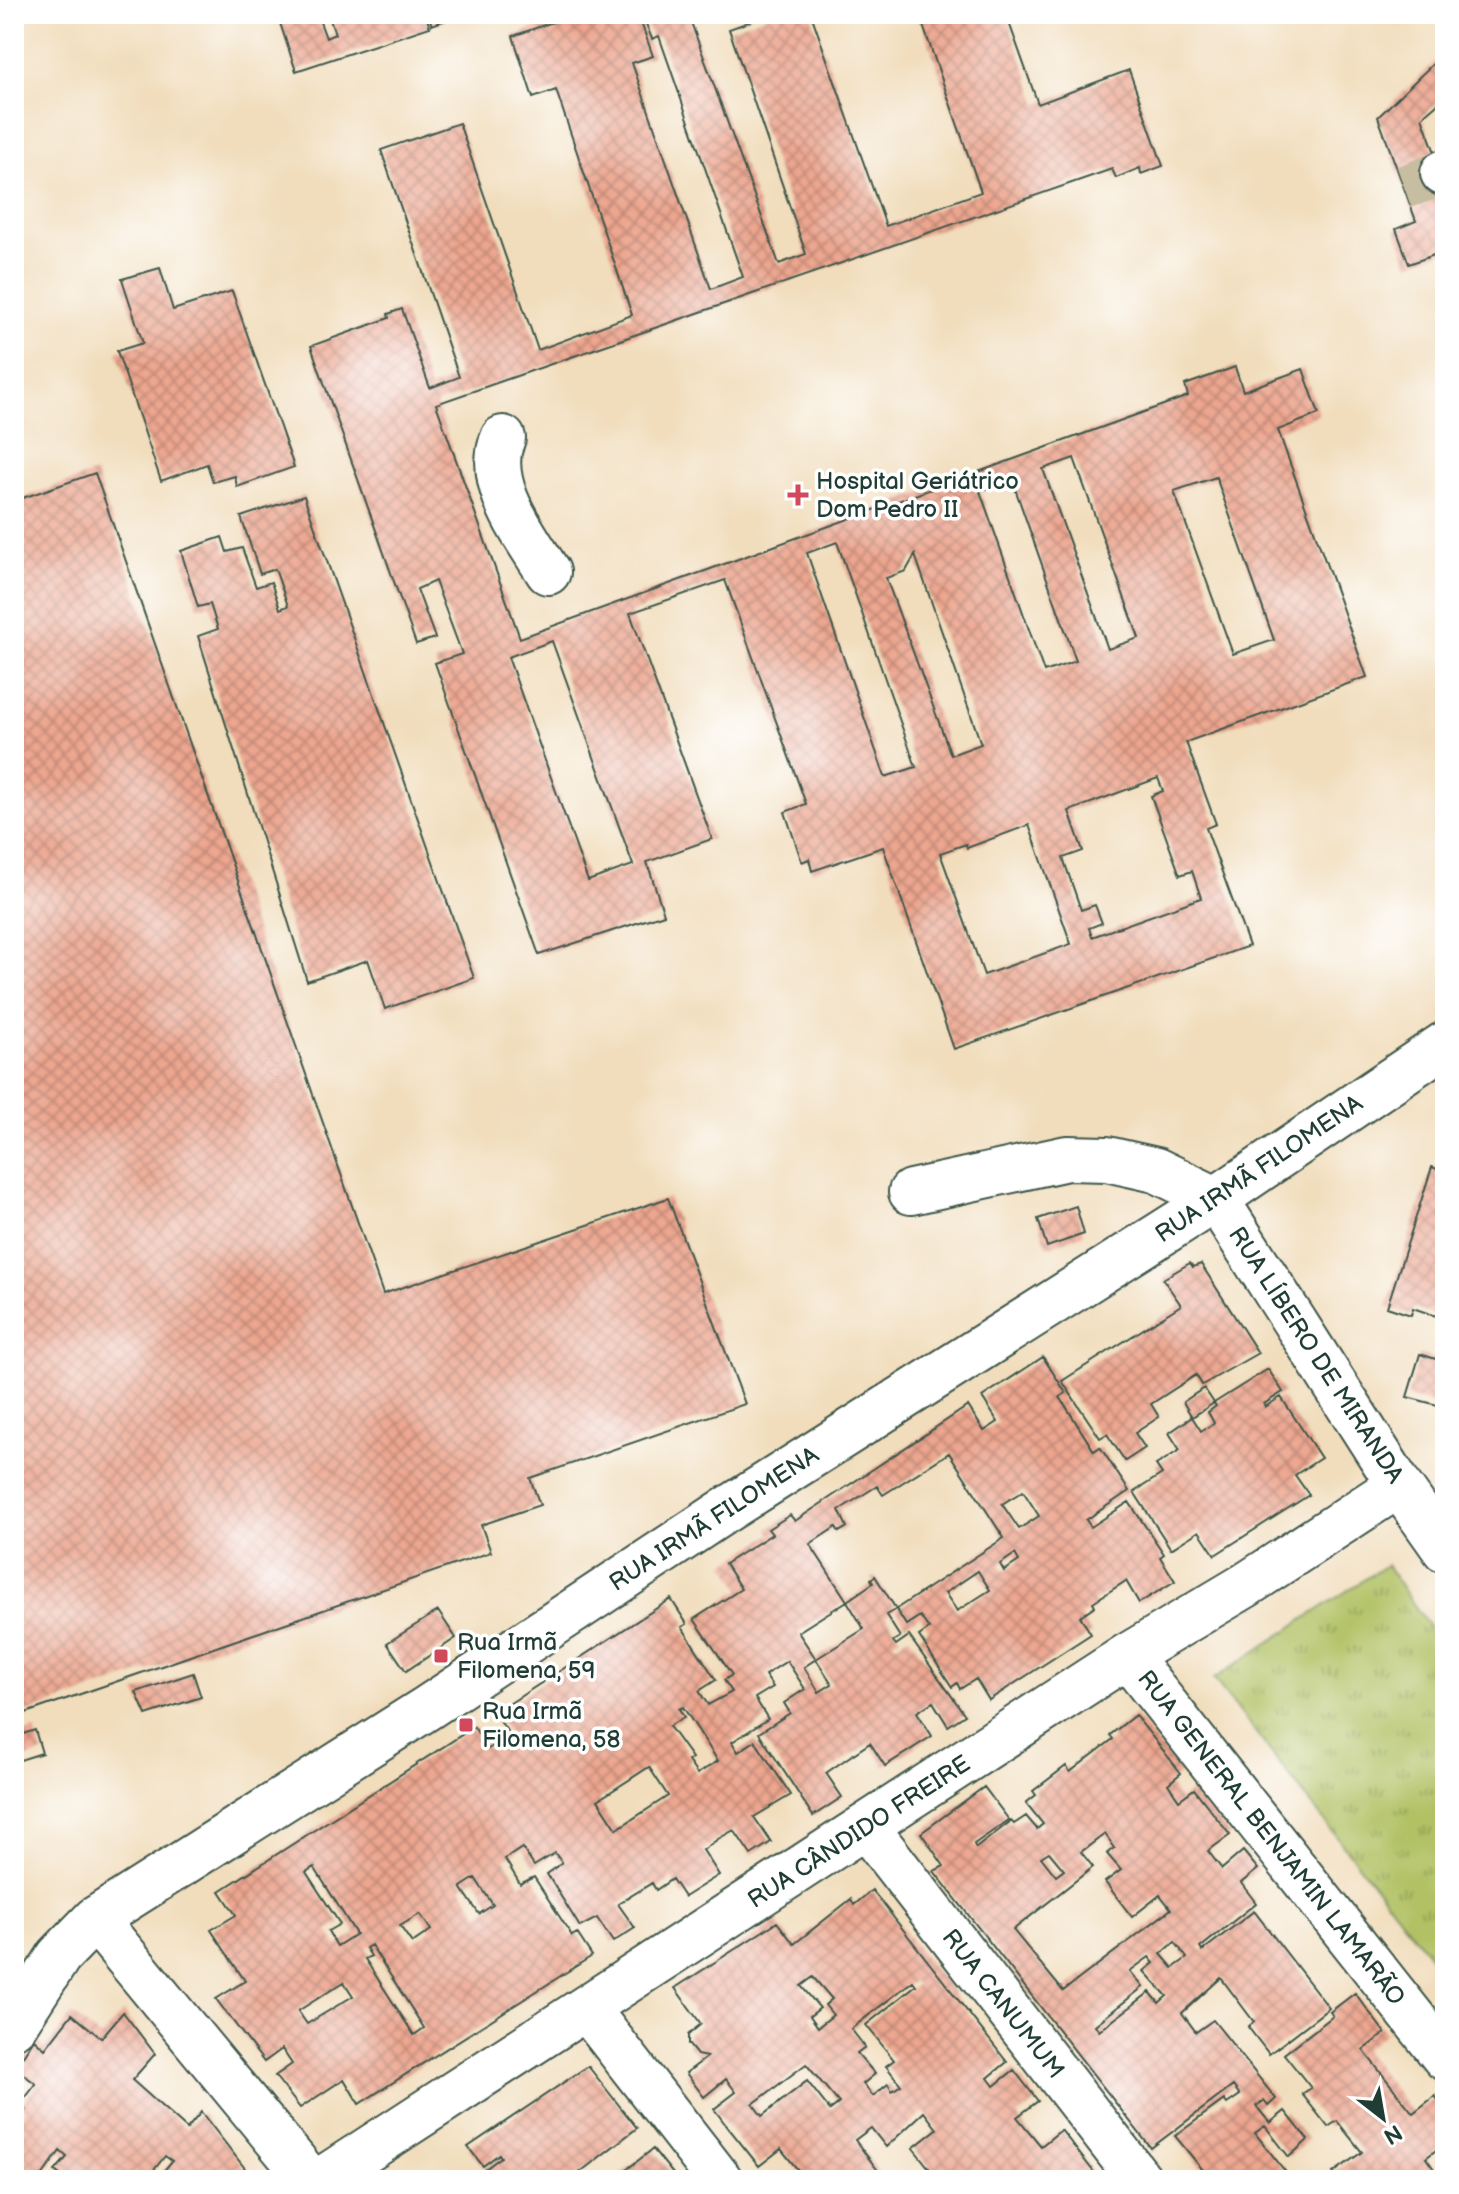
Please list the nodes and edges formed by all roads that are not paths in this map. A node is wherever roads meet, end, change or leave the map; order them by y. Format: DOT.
graph roads {
  1 [pos="503,438"];
  2 [pos="548,572"];
  3 [pos="1445,1044"];
  4 [pos="911,1192"];
  5 [pos="1216,1199"];
  6 [pos="1399,1485"];
  7 [pos="1445,1550"];
  8 [pos="1127,1656"];
  9 [pos="866,1827"];
  10 [pos="95,1919"];
  11 [pos="587,2009"];
  12 [pos="14,2026"];
  13 [pos="1445,2058"];
  14 [pos="310,2180"];
  15 [pos="321,2180"];
  16 [pos="720,2180"];
  17 [pos="1140,2180"];
  1 -- 2 [label="street"];
  3 -- 5 [label="street, RUA IRMÃ FILOMENA"];
  4 -- 5 [label="street"];
  5 -- 6 [label="street, RUA LÍBERO DE MIRANDA"];
  5 -- 10 [label="street, RUA IRMÃ FILOMENA"];
  6 -- 7 [label="street, RUA LÍBERO DE MIRANDA"];
  6 -- 8 [label="street, RUA CÂNDIDO FREIRE"];
  8 -- 9 [label="street, RUA CÂNDIDO FREIRE"];
  8 -- 13 [label="street, RUA GENERAL BENJAMIN LAMARÃO"];
  9 -- 11 [label="street, RUA CÂNDIDO FREIRE"];
  9 -- 17 [label="street, RUA CANUMUM"];
  10 -- 12 [label="street, RUA IRMÃ FILOMENA"];
  10 -- 14 [label="street"];
  11 -- 15 [label="street, RUA CÂNDIDO FREIRE"];
  11 -- 16 [label="street"];
}
